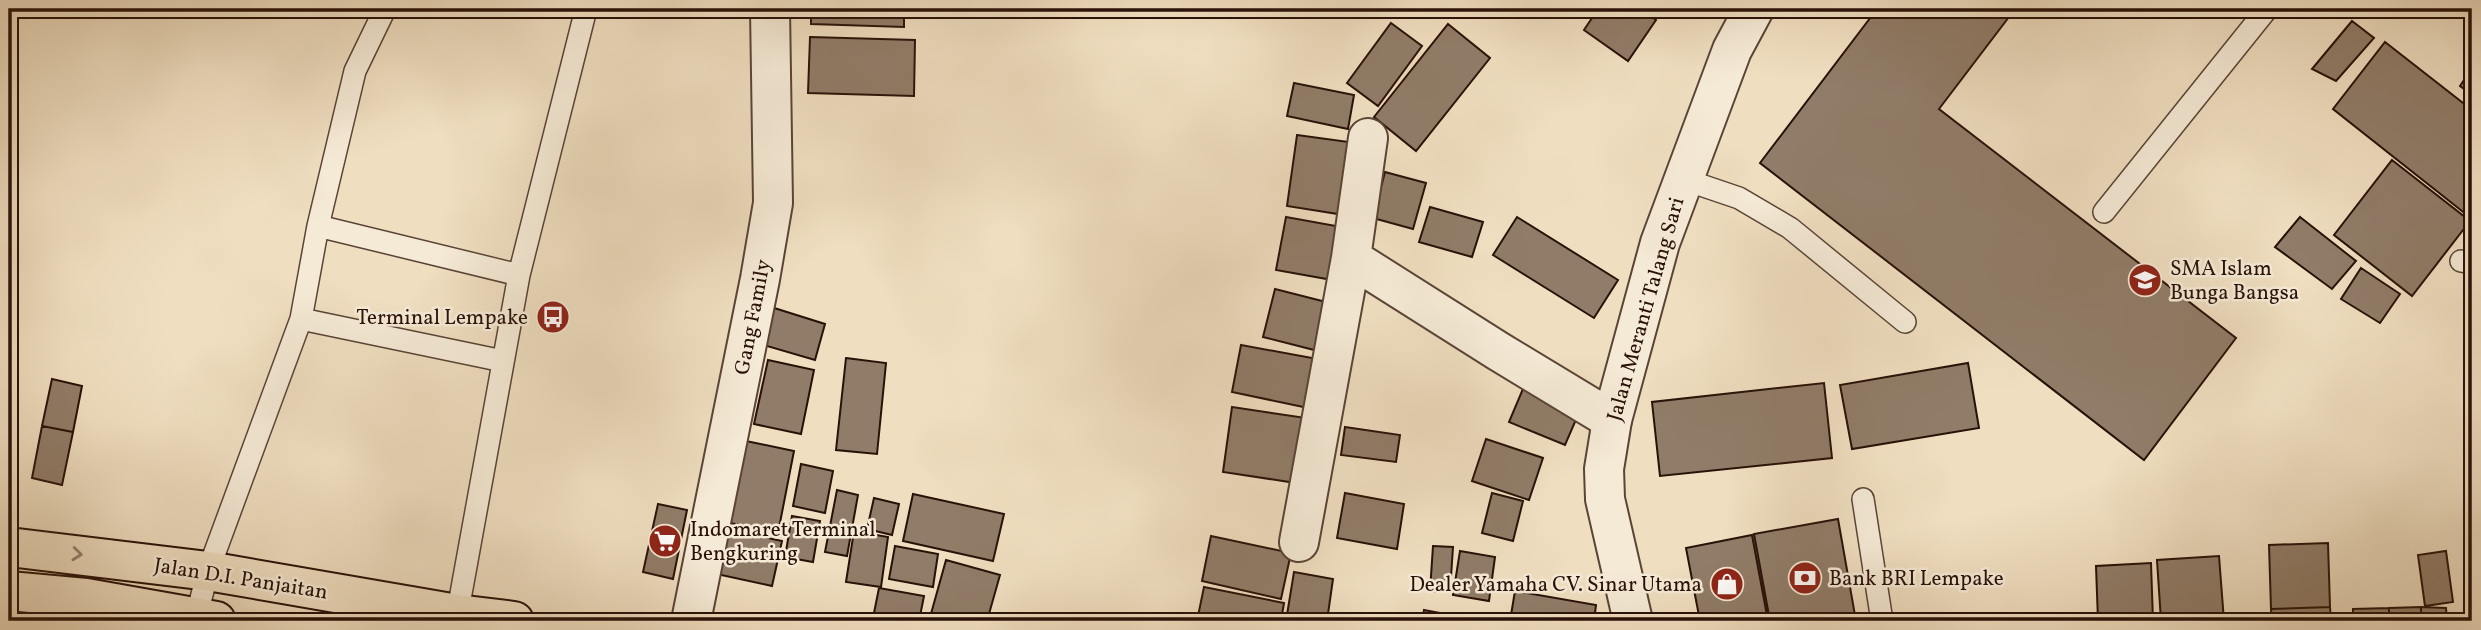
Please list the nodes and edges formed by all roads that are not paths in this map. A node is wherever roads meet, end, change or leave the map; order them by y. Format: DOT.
graph roads {
  1 [pos="385,9"];
  2 [pos="586,9"];
  3 [pos="770,9"];
  4 [pos="1754,9"];
  5 [pos="2267,9"];
  6 [pos="1368,138"];
  7 [pos="1683,180"];
  8 [pos="2104,212"];
  9 [pos="318,226"];
  10 [pos="1352,258"];
  11 [pos="519,275"];
  12 [pos="301,319"];
  13 [pos="1905,322"];
  14 [pos="503,360"];
  15 [pos="1612,420"];
  16 [pos="1863,499"];
  17 [pos="1299,542"];
  18 [pos="9,547"];
  19 [pos="208,571"];
  20 [pos="9,591"];
  21 [pos="456,618"];
  22 [pos="206,620"];
  23 [pos="514,621"];
  24 [pos="691,621"];
  25 [pos="1633,621"];
  26 [pos="1882,621"];
  1 -- 9 [label="lane"];
  2 -- 11 [label="lane"];
  3 -- 24 [label="street, Gang Family"];
  4 -- 7 [label="street, Jalan Meranti Talang Sari"];
  5 -- 8 [label="lane"];
  6 -- 10 [label="street"];
  7 -- 13 [label="lane"];
  7 -- 15 [label="street, Jalan Meranti Talang Sari"];
  9 -- 11 [label="lane"];
  9 -- 12 [label="lane"];
  10 -- 15 [label="street"];
  10 -- 17 [label="street"];
  11 -- 14 [label="lane"];
  12 -- 14 [label="lane"];
  12 -- 19 [label="lane"];
  14 -- 21 [label="lane"];
  15 -- 25 [label="street, Jalan Meranti Talang Sari"];
  16 -- 26 [label="lane"];
  18 -- 19 [label="highway, Jalan D.I. Panjaitan, one-way"];
  19 -- 21 [label="highway, Jalan D.I. Panjaitan"];
  19 -- 22 [label="lane"];
  20 -- 22 [label="highway"];
  21 -- 23 [label="highway, Jalan D.I. Panjaitan"];
}
